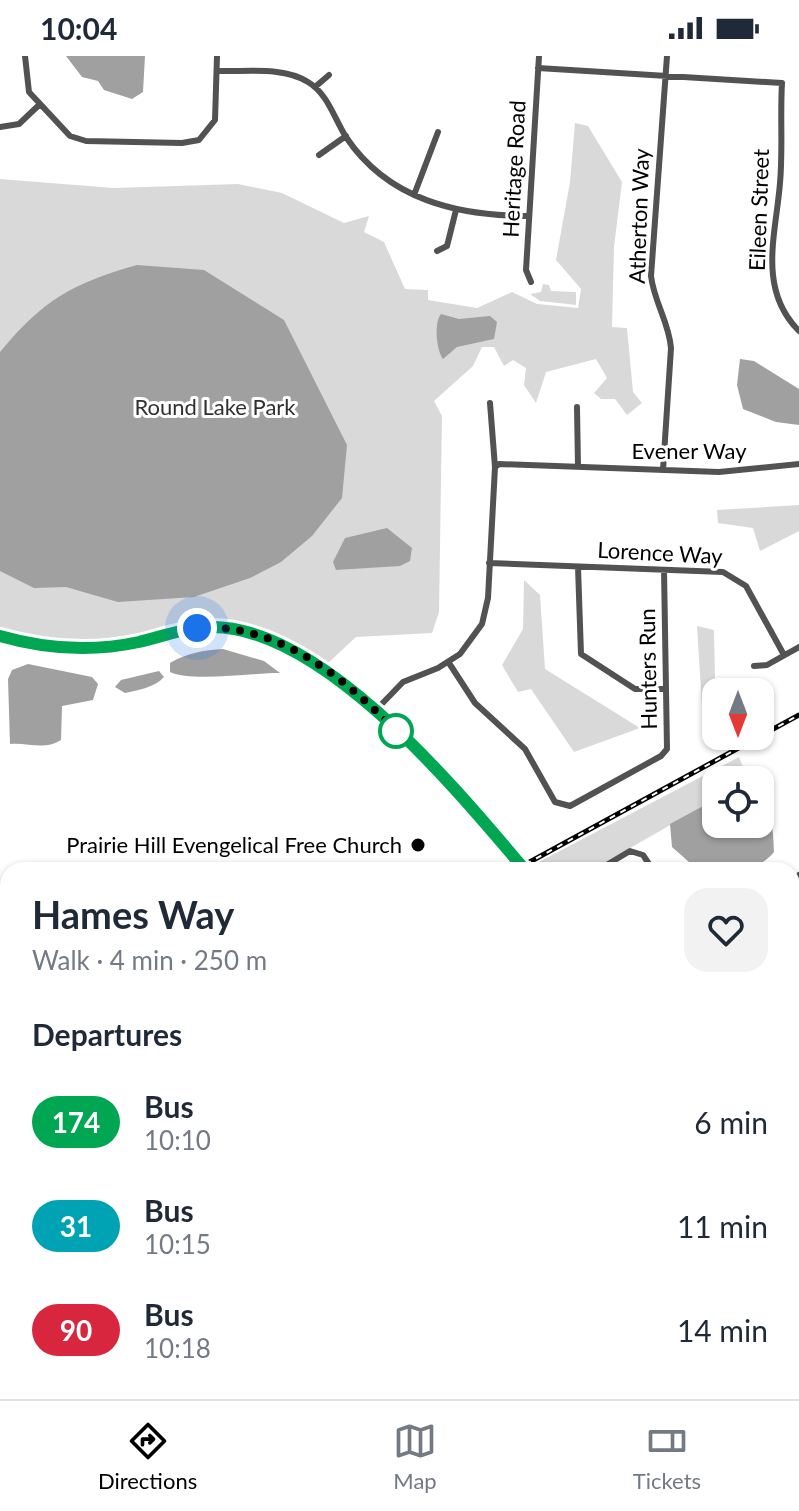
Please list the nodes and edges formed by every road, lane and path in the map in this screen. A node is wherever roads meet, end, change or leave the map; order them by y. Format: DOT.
graph roads {
  1 [pos="25,56"];
  2 [pos="217,56"];
  3 [pos="539,56"];
  4 [pos="667,56"];
  5 [pos="538,68"];
  6 [pos="217,71"];
  7 [pos="329,75"];
  8 [pos="664,76"];
  9 [pos="315,87"];
  10 [pos="39,105"];
  11 [pos="0,127"];
  12 [pos="438,132"];
  13 [pos="346,136"];
  14 [pos="319,155"];
  15 [pos="414,195"];
  16 [pos="456,210"];
  17 [pos="529,216"];
  18 [pos="437,251"];
  19 [pos="531,282"];
  20 [pos="799,331"];
  21 [pos="490,403"];
  22 [pos="577,407"];
  23 [pos="799,464"];
  24 [pos="495,467"];
  25 [pos="578,467"];
  26 [pos="663,470"];
  27 [pos="489,563"];
  28 [pos="578,567"];
  29 [pos="664,570"];
  30 [pos="0,636"];
  31 [pos="799,647"];
  32 [pos="784,655"];
  33 [pos="449,663"];
  34 [pos="754,666"];
  35 [pos="666,689"];
  36 [pos="375,711"];
  37 [pos="517,862"];
  38 [pos="611,862"];
  39 [pos="646,862"];
  1 -- 10 [label="street"];
  2 -- 6 [label="street"];
  3 -- 5 [label="street, Heritage Road"];
  4 -- 8 [label="street, Atherton Way"];
  5 -- 8 [label="street"];
  5 -- 17 [label="street, Heritage Road"];
  6 -- 9 [label="street"];
  6 -- 10 [label="street"];
  7 -- 9 [label="street"];
  8 -- 20 [label="street, Eileen Street"];
  8 -- 26 [label="street, Atherton Way"];
  9 -- 13 [label="street"];
  10 -- 11 [label="street"];
  12 -- 15 [label="street"];
  13 -- 14 [label="street"];
  13 -- 15 [label="street"];
  15 -- 16 [label="street"];
  16 -- 17 [label="street"];
  16 -- 18 [label="street"];
  17 -- 19 [label="street, Heritage Road"];
  21 -- 24 [label="street"];
  22 -- 25 [label="street"];
  23 -- 26 [label="street, Evener Way"];
  24 -- 25 [label="street, Evener Way"];
  24 -- 27 [label="street"];
  25 -- 26 [label="street, Evener Way"];
  27 -- 28 [label="street, Lorence Way"];
  27 -- 33 [label="street"];
  28 -- 29 [label="street, Lorence Way"];
  28 -- 35 [label="street"];
  29 -- 32 [label="street, Lorence Way"];
  29 -- 35 [label="street, Hunters Run"];
  30 -- 36 [label="street"];
  31 -- 32 [label="street"];
  32 -- 34 [label="street"];
  33 -- 35 [label="street, Hunters Run"];
  33 -- 36 [label="street"];
  36 -- 37 [label="street"];
  38 -- 39 [label="street"];
}
